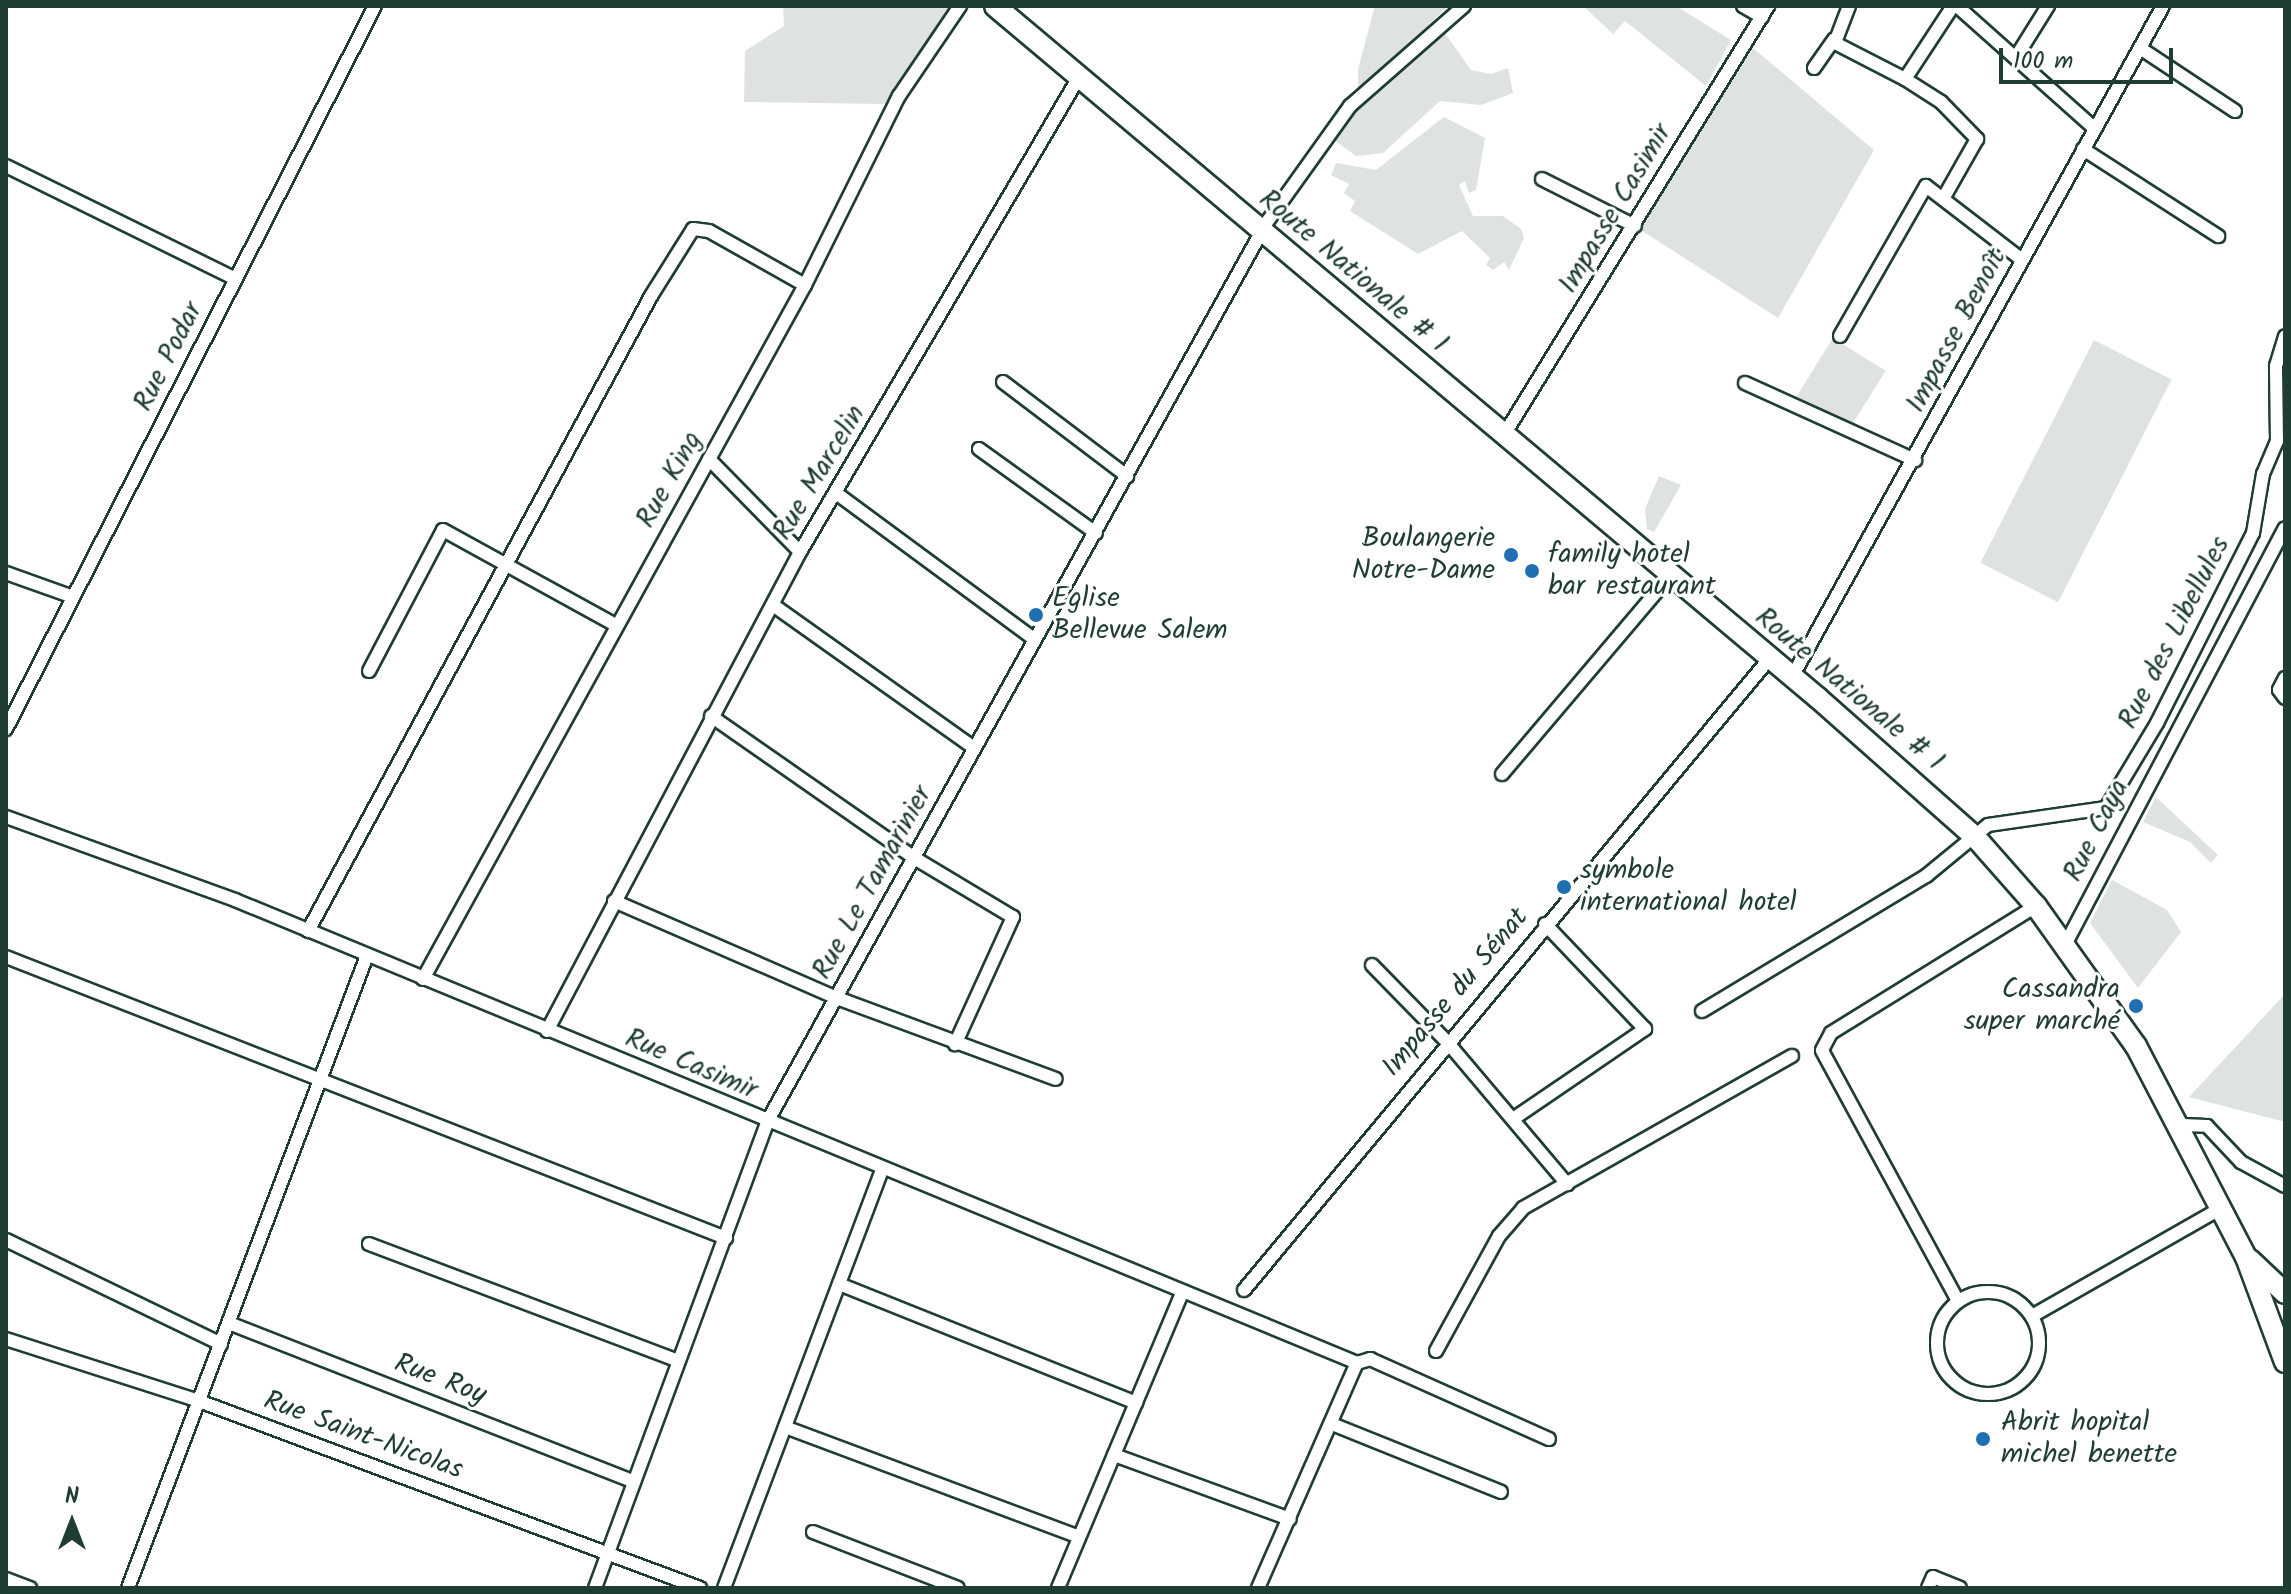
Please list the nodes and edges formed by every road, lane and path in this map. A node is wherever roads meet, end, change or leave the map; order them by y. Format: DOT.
graph roads {
  1 [pos="375,6"];
  2 [pos="960,6"];
  3 [pos="995,6"];
  4 [pos="1464,6"];
  5 [pos="1743,6"];
  6 [pos="1849,6"];
  7 [pos="1955,6"];
  8 [pos="2048,6"];
  9 [pos="2163,6"];
  10 [pos="1765,12"];
  11 [pos="1834,39"];
  12 [pos="2140,48"];
  13 [pos="2018,54"];
  14 [pos="1814,68"];
  15 [pos="1079,77"];
  16 [pos="1905,79"];
  17 [pos="2235,111"];
  18 [pos="2095,129"];
  19 [pos="2083,149"];
  20 [pos="6,166"];
  21 [pos="1542,179"];
  22 [pos="1944,197"];
  23 [pos="1635,226"];
  24 [pos="1265,234"];
  25 [pos="2218,236"];
  26 [pos="2022,260"];
  27 [pos="236,279"];
  28 [pos="805,285"];
  29 [pos="1840,336"];
  30 [pos="2285,336"];
  31 [pos="1003,382"];
  32 [pos="1745,383"];
  33 [pos="1504,435"];
  34 [pos="979,449"];
  35 [pos="709,459"];
  36 [pos="1915,460"];
  37 [pos="1127,476"];
  38 [pos="836,493"];
  39 [pos="2285,528"];
  40 [pos="1096,533"];
  41 [pos="800,552"];
  42 [pos="506,565"];
  43 [pos="6,573"];
  44 [pos="1671,575"];
  45 [pos="73,597"];
  46 [pos="773,605"];
  47 [pos="616,625"];
  48 [pos="1034,639"];
  49 [pos="1770,658"];
  50 [pos="369,671"];
  51 [pos="1792,677"];
  52 [pos="2285,678"];
  53 [pos="2285,698"];
  54 [pos="711,716"];
  55 [pos="6,729"];
  56 [pos="974,748"];
  57 [pos="1502,774"];
  58 [pos="6,817"];
  59 [pos="1976,838"];
  60 [pos="916,859"];
  61 [pos="614,901"];
  62 [pos="2036,906"];
  63 [pos="1545,924"];
  64 [pos="308,931"];
  65 [pos="2065,945"];
  66 [pos="6,957"];
  67 [pos="366,958"];
  68 [pos="1372,965"];
  69 [pos="423,979"];
  70 [pos="837,998"];
  71 [pos="1702,1011"];
  72 [pos="547,1031"];
  73 [pos="1448,1043"];
  74 [pos="955,1044"];
  75 [pos="1792,1056"];
  76 [pos="320,1078"];
  77 [pos="1056,1079"];
  78 [pos="1513,1119"];
  79 [pos="767,1122"];
  80 [pos="2182,1125"];
  81 [pos="882,1170"];
  82 [pos="1567,1184"];
  83 [pos="2285,1186"];
  84 [pos="2223,1207"];
  85 [pos="726,1238"];
  86 [pos="6,1240"];
  87 [pos="369,1244"];
  88 [pos="2246,1257"];
  89 [pos="839,1284"];
  90 [pos="1244,1290"];
  91 [pos="2285,1293"];
  92 [pos="1181,1296"];
  93 [pos="1958,1301"];
  94 [pos="2032,1316"];
  95 [pos="229,1323"];
  96 [pos="2281,1337"];
  97 [pos="6,1339"];
  98 [pos="221,1344"];
  99 [pos="1436,1351"];
  100 [pos="679,1361"];
  101 [pos="2285,1362"];
  102 [pos="1357,1363"];
  103 [pos="199,1401"];
  104 [pos="1136,1403"];
  105 [pos="1332,1424"];
  106 [pos="785,1427"];
  107 [pos="1549,1439"];
  108 [pos="1114,1455"];
  109 [pos="634,1482"];
  110 [pos="1501,1492"];
  111 [pos="1290,1519"];
  112 [pos="813,1532"];
  113 [pos="1079,1537"];
  114 [pos="606,1553"];
  115 [pos="6,1579"];
  116 [pos="30,1588"];
  117 [pos="128,1588"];
  118 [pos="595,1588"];
  119 [pos="700,1588"];
  120 [pos="724,1588"];
  121 [pos="958,1588"];
  122 [pos="1058,1588"];
  123 [pos="1258,1588"];
  124 [pos="1928,1588"];
  125 [pos="1960,1588"];
  1 -- 27 [label="street, Rue Podar"];
  2 -- 28 [label="street, Rue King"];
  3 -- 15 [label="main road, Route Nationale # 1"];
  4 -- 24 [label="street, Rue Le Tamarinier"];
  5 -- 10 [label="street"];
  6 -- 11 [label="street"];
  7 -- 13 [label="street"];
  7 -- 16 [label="street"];
  8 -- 13 [label="street"];
  9 -- 12 [label="street, Impasse Benoît"];
  10 -- 23 [label="street, Impasse Casimir"];
  11 -- 14 [label="street"];
  11 -- 16 [label="street"];
  12 -- 17 [label="street"];
  12 -- 18 [label="street, Impasse Benoît"];
  13 -- 18 [label="street"];
  15 -- 24 [label="main road, Route Nationale # 1"];
  15 -- 38 [label="street, Rue Marcelin"];
  16 -- 22 [label="street"];
  18 -- 19 [label="street, Impasse Benoît"];
  19 -- 25 [label="street"];
  19 -- 26 [label="street, Impasse Benoît"];
  20 -- 27 [label="street"];
  21 -- 23 [label="street"];
  22 -- 26 [label="street"];
  22 -- 29 [label="street"];
  23 -- 33 [label="street, Impasse Casimir"];
  24 -- 33 [label="main road, Route Nationale # 1"];
  24 -- 37 [label="street, Rue Le Tamarinier"];
  26 -- 36 [label="street, Impasse Benoît"];
  27 -- 45 [label="street, Rue Podar"];
  28 -- 35 [label="street, Rue King"];
  28 -- 42 [label="street"];
  30 -- 59 [label="street, Rue des Libellules"];
  31 -- 37 [label="street"];
  32 -- 36 [label="street"];
  33 -- 44 [label="main road, Route Nationale # 1"];
  34 -- 40 [label="street"];
  35 -- 41 [label="street"];
  35 -- 47 [label="street, Rue King"];
  36 -- 51 [label="street, Impasse Benoît"];
  37 -- 40 [label="street, Rue Le Tamarinier"];
  38 -- 41 [label="street, Rue Marcelin"];
  38 -- 48 [label="street"];
  39 -- 65 [label="street, Rue Caya"];
  40 -- 48 [label="street, Rue Le Tamarinier"];
  41 -- 46 [label="street, Rue Marcelin"];
  42 -- 47 [label="street"];
  42 -- 50 [label="street"];
  42 -- 64 [label="street"];
  43 -- 45 [label="street"];
  44 -- 49 [label="main road, Route Nationale # 1"];
  44 -- 57 [label="street"];
  45 -- 55 [label="street, Rue Podar"];
  46 -- 54 [label="street, Rue Marcelin"];
  46 -- 56 [label="street"];
  47 -- 69 [label="street, Rue King"];
  48 -- 56 [label="street, Rue Le Tamarinier"];
  49 -- 51 [label="main road, Route Nationale # 1"];
  49 -- 63 [label="street, Impasse du Sénat"];
  51 -- 59 [label="main road, Route Nationale # 1"];
  52 -- 53 [label="street"];
  54 -- 60 [label="street"];
  54 -- 61 [label="street, Rue Marcelin"];
  56 -- 60 [label="street, Rue Le Tamarinier"];
  58 -- 64 [label="street, Rue Casimir"];
  59 -- 62 [label="main road, Route Nationale # 1"];
  59 -- 71 [label="street, Rue des Libellules"];
  60 -- 70 [label="street, Rue Le Tamarinier"];
  60 -- 74 [label="street"];
  61 -- 70 [label="street"];
  61 -- 72 [label="street, Rue Marcelin"];
  62 -- 65 [label="main road, Route Nationale # 1"];
  62 -- 93 [label="street"];
  63 -- 73 [label="street, Impasse du Sénat"];
  63 -- 78 [label="street"];
  64 -- 67 [label="street, Rue Casimir"];
  65 -- 80 [label="main road, Route Nationale # 1"];
  66 -- 76 [label="street"];
  67 -- 69 [label="street, Rue Casimir"];
  67 -- 76 [label="street"];
  68 -- 73 [label="street"];
  69 -- 72 [label="street, Rue Casimir"];
  70 -- 74 [label="street"];
  70 -- 79 [label="street, Rue Le Tamarinier"];
  72 -- 79 [label="street, Rue Casimir"];
  73 -- 78 [label="street"];
  73 -- 90 [label="street, Impasse du Sénat"];
  74 -- 77 [label="street"];
  75 -- 82 [label="street"];
  76 -- 85 [label="street"];
  76 -- 95 [label="street"];
  78 -- 82 [label="street"];
  79 -- 81 [label="street, Rue Casimir"];
  79 -- 85 [label="street, Rue Le Tamarinier"];
  80 -- 83 [label="street"];
  80 -- 84 [label="main road, Route Nationale # 1"];
  81 -- 89 [label="street"];
  81 -- 92 [label="street, Rue Casimir"];
  82 -- 99 [label="street"];
  84 -- 88 [label="main road, Route Nationale # 1"];
  84 -- 94 [label="street"];
  85 -- 100 [label="street, Rue Le Tamarinier"];
  86 -- 98 [label="street"];
  87 -- 100 [label="street"];
  88 -- 91 [label="main road"];
  88 -- 96 [label="main road, Route Nationale # 1"];
  89 -- 104 [label="street"];
  89 -- 106 [label="street"];
  92 -- 102 [label="street, Rue Casimir"];
  92 -- 104 [label="street"];
  93 -- 94 [label="street"];
  93 -- 94 [label="street"];
  95 -- 98 [label="street"];
  95 -- 109 [label="street, Rue Roy"];
  96 -- 101 [label="main road, Route Nationale # 1"];
  97 -- 103 [label="street, Rue Saint-Nicolas"];
  98 -- 103 [label="street"];
  100 -- 109 [label="street, Rue Le Tamarinier"];
  102 -- 105 [label="street"];
  102 -- 107 [label="street, Rue Casimir"];
  103 -- 114 [label="street, Rue Saint-Nicolas"];
  103 -- 117 [label="street"];
  104 -- 108 [label="street"];
  105 -- 110 [label="street"];
  105 -- 111 [label="street"];
  106 -- 113 [label="street"];
  106 -- 120 [label="street"];
  108 -- 111 [label="street"];
  108 -- 113 [label="street"];
  109 -- 114 [label="street, Rue Le Tamarinier"];
  111 -- 123 [label="street"];
  112 -- 121 [label="street"];
  113 -- 122 [label="street"];
  114 -- 118 [label="street, Rue Le Tamarinier"];
  114 -- 119 [label="street, Rue Saint-Nicolas"];
  115 -- 116 [label="street"];
  124 -- 125 [label="street"];
}
